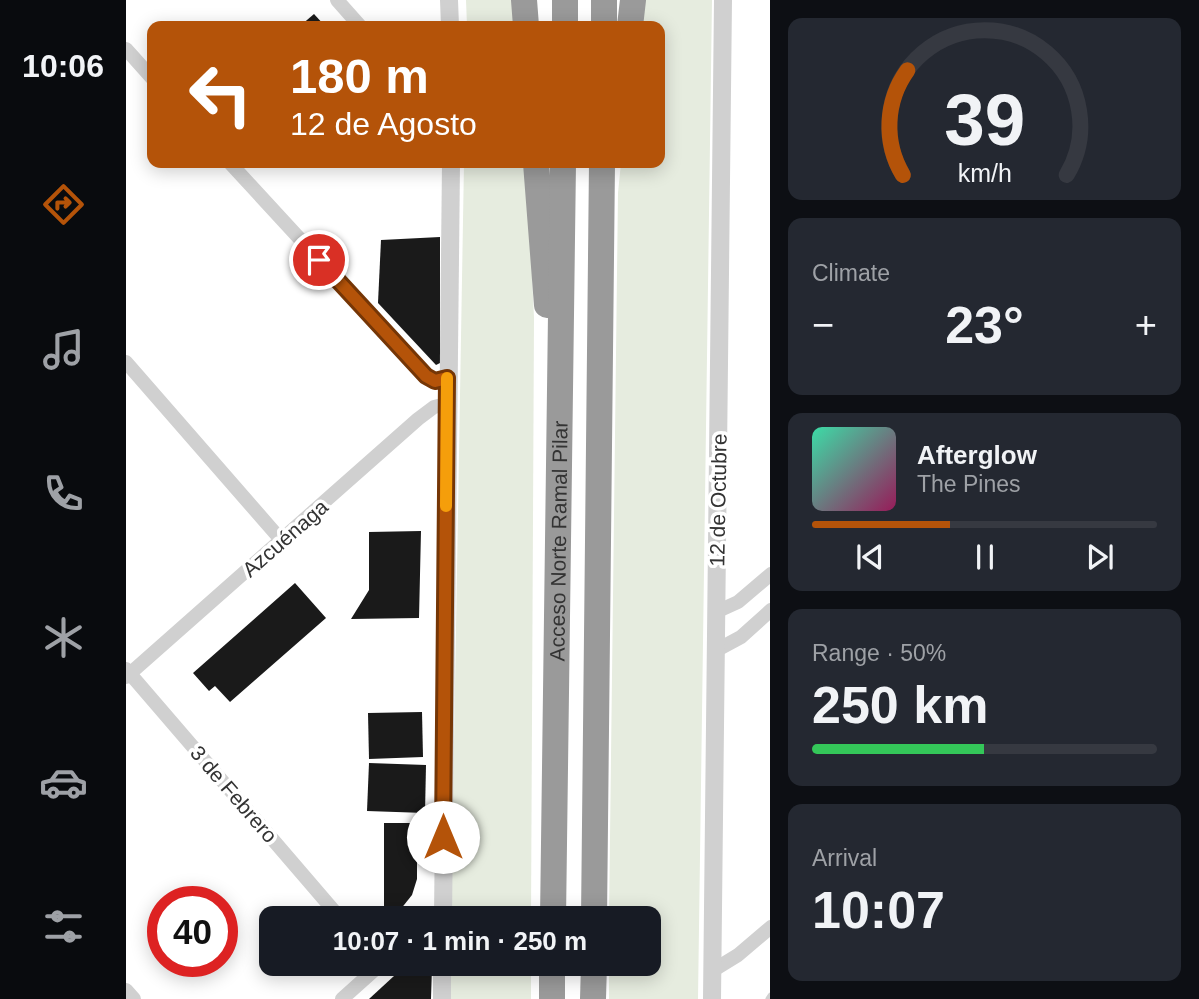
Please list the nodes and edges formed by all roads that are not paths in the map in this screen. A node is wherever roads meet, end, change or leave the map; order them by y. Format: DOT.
graph roads {
  1 [pos="337,0"];
  2 [pos="449,0"];
  3 [pos="524,0"];
  4 [pos="565,0"];
  5 [pos="604,0"];
  6 [pos="633,0"];
  7 [pos="723,0"];
  8 [pos="356,21"];
  9 [pos="450,21"];
  10 [pos="526,21"];
  11 [pos="565,21"];
  12 [pos="604,21"];
  13 [pos="631,21"];
  14 [pos="126,49"];
  15 [pos="147,72"];
  16 [pos="235,168"];
  17 [pos="452,168"];
  18 [pos="536,168"];
  19 [pos="564,168"];
  20 [pos="602,168"];
  21 [pos="614,168"];
  22 [pos="600,301"];
  23 [pos="126,362"];
  24 [pos="447,378"];
  25 [pos="446,404"];
  26 [pos="560,492"];
  27 [pos="282,541"];
  28 [pos="770,574"];
  29 [pos="770,610"];
  30 [pos="716,612"];
  31 [pos="715,651"];
  32 [pos="127,673"];
  33 [pos="330,906"];
  34 [pos="443,906"];
  35 [pos="553,906"];
  36 [pos="594,906"];
  37 [pos="770,927"];
  38 [pos="712,971"];
  39 [pos="368,976"];
  40 [pos="442,976"];
  41 [pos="552,976"];
  42 [pos="594,976"];
  43 [pos="126,990"];
  44 [pos="134,999"];
  45 [pos="342,999"];
  46 [pos="442,999"];
  47 [pos="552,999"];
  48 [pos="593,999"];
  49 [pos="712,999"];
  1 -- 8 [label="street"];
  2 -- 9 [label="street"];
  3 -- 10 [label="highway"];
  4 -- 11 [label="highway"];
  5 -- 12 [label="highway"];
  6 -- 13 [label="highway"];
  7 -- 30 [label="street, 12 de Octubre"];
  14 -- 15 [label="street"];
  16 -- 24 [label="street"];
  17 -- 24 [label="street"];
  18 -- 26 [label="highway"];
  19 -- 26 [label="highway, Acceso Norte Ramal Pilar"];
  20 -- 22 [label="highway, Acceso Norte Ramal Pilar"];
  21 -- 22 [label="highway"];
  22 -- 36 [label="highway, Acceso Norte Ramal Pilar"];
  23 -- 27 [label="street"];
  24 -- 25 [label="street"];
  25 -- 27 [label="street, Azcuénaga"];
  25 -- 34 [label="street"];
  26 -- 35 [label="highway, Acceso Norte Ramal Pilar"];
  27 -- 32 [label="street, Azcuénaga"];
  28 -- 30 [label="street"];
  29 -- 31 [label="street"];
  30 -- 31 [label="street, 12 de Octubre"];
  31 -- 38 [label="street, 12 de Octubre"];
  32 -- 33 [label="street, 3 de Febrero"];
  37 -- 38 [label="street"];
  38 -- 49 [label="street, 12 de Octubre"];
  39 -- 45 [label="street"];
  40 -- 46 [label="street"];
  41 -- 47 [label="highway"];
  42 -- 48 [label="highway"];
  43 -- 44 [label="street"];
}
